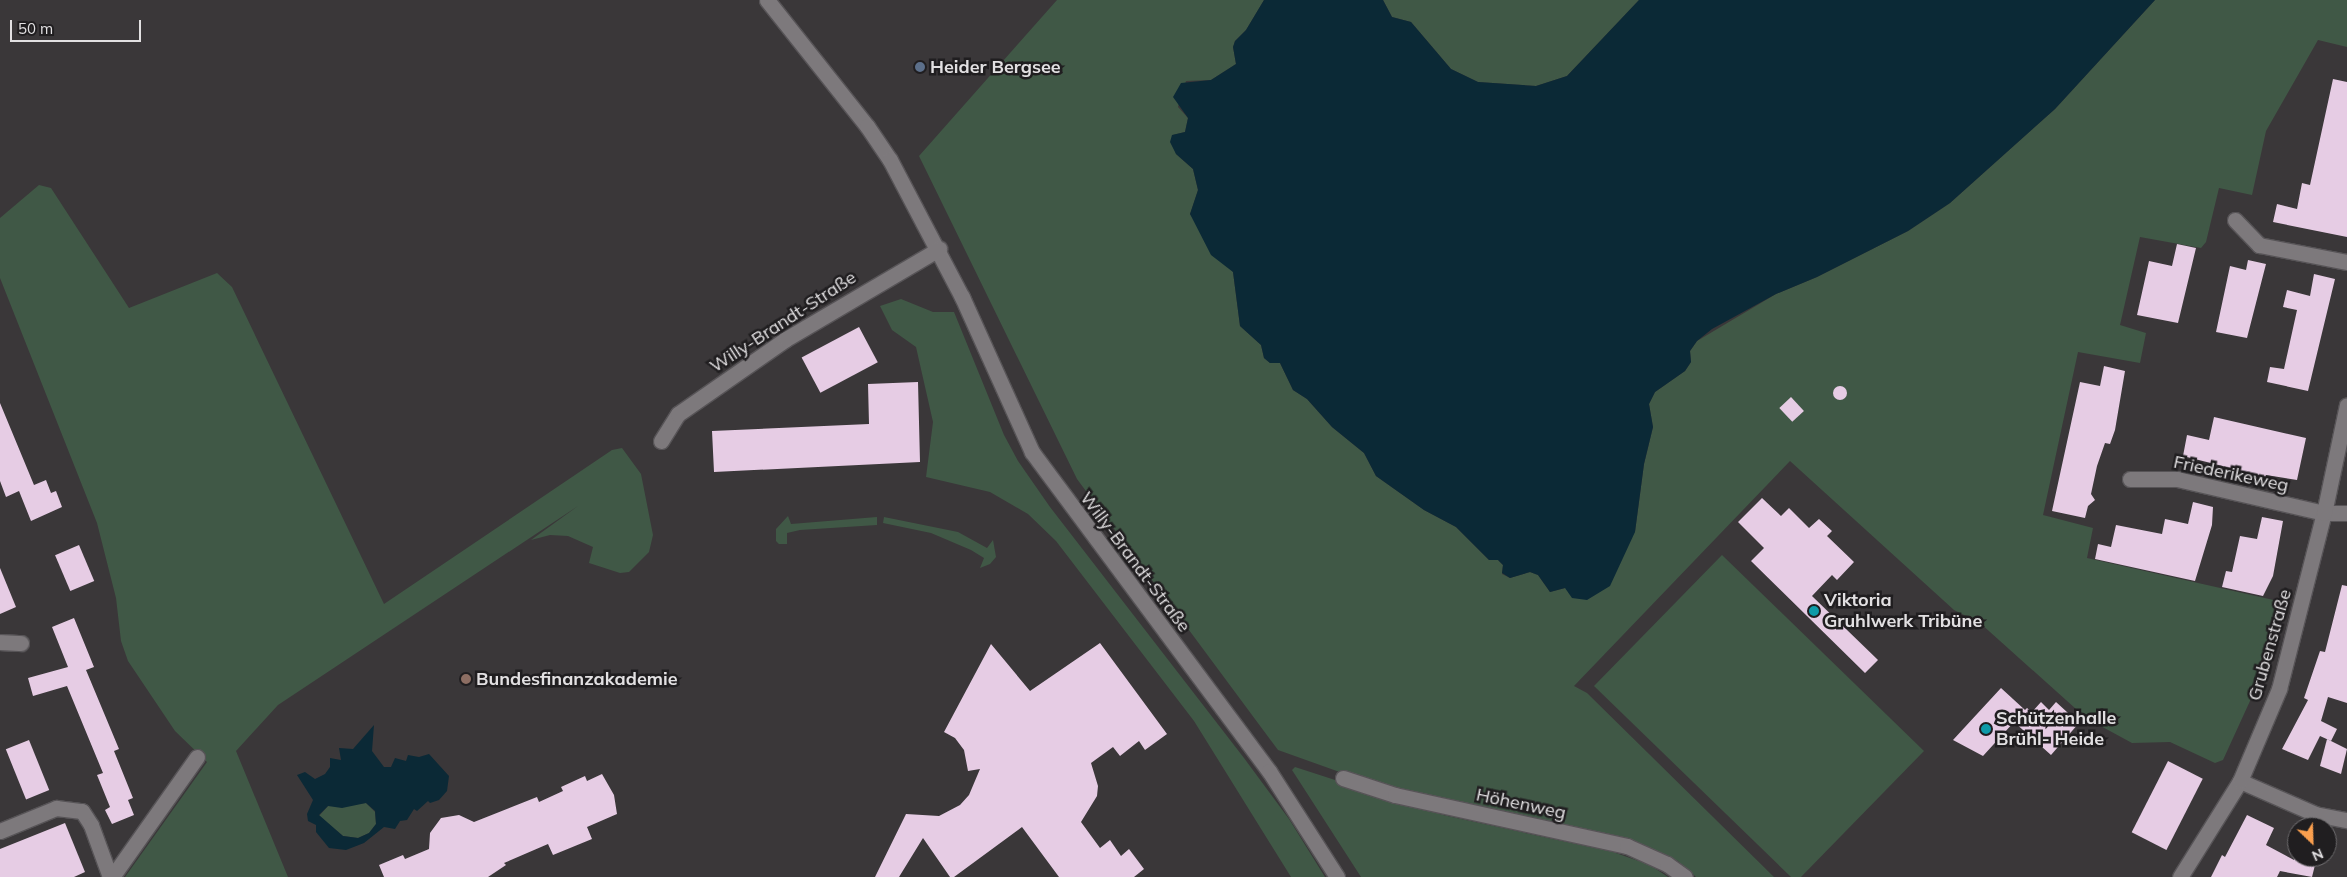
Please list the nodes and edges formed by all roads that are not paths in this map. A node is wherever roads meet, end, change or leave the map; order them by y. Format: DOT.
graph roads {
  1 [pos="766,0"];
  2 [pos="2235,220"];
  3 [pos="939,249"];
  4 [pos="2347,262"];
  5 [pos="2347,405"];
  6 [pos="661,441"];
  7 [pos="2130,479"];
  8 [pos="2324,513"];
  9 [pos="2347,513"];
  10 [pos="0,642"];
  11 [pos="21,643"];
  12 [pos="197,756"];
  13 [pos="1343,778"];
  14 [pos="2240,781"];
  15 [pos="2347,818"];
  16 [pos="0,831"];
  17 [pos="111,877"];
  18 [pos="1337,877"];
  19 [pos="1685,877"];
  20 [pos="2180,877"];
  1 -- 3 [label="street, Willy-Brandt-Straße"];
  2 -- 4 [label="street"];
  3 -- 6 [label="street, Willy-Brandt-Straße"];
  3 -- 18 [label="street, Willy-Brandt-Straße"];
  5 -- 8 [label="street, Grubenstraße"];
  7 -- 8 [label="street, Friederikeweg"];
  8 -- 9 [label="street, Friederikeweg"];
  8 -- 14 [label="street, Grubenstraße"];
  10 -- 11 [label="street"];
  12 -- 17 [label="street"];
  13 -- 19 [label="street, Höhenweg"];
  14 -- 15 [label="street"];
  14 -- 20 [label="street, Grubenstraße"];
  16 -- 17 [label="street"];
}
